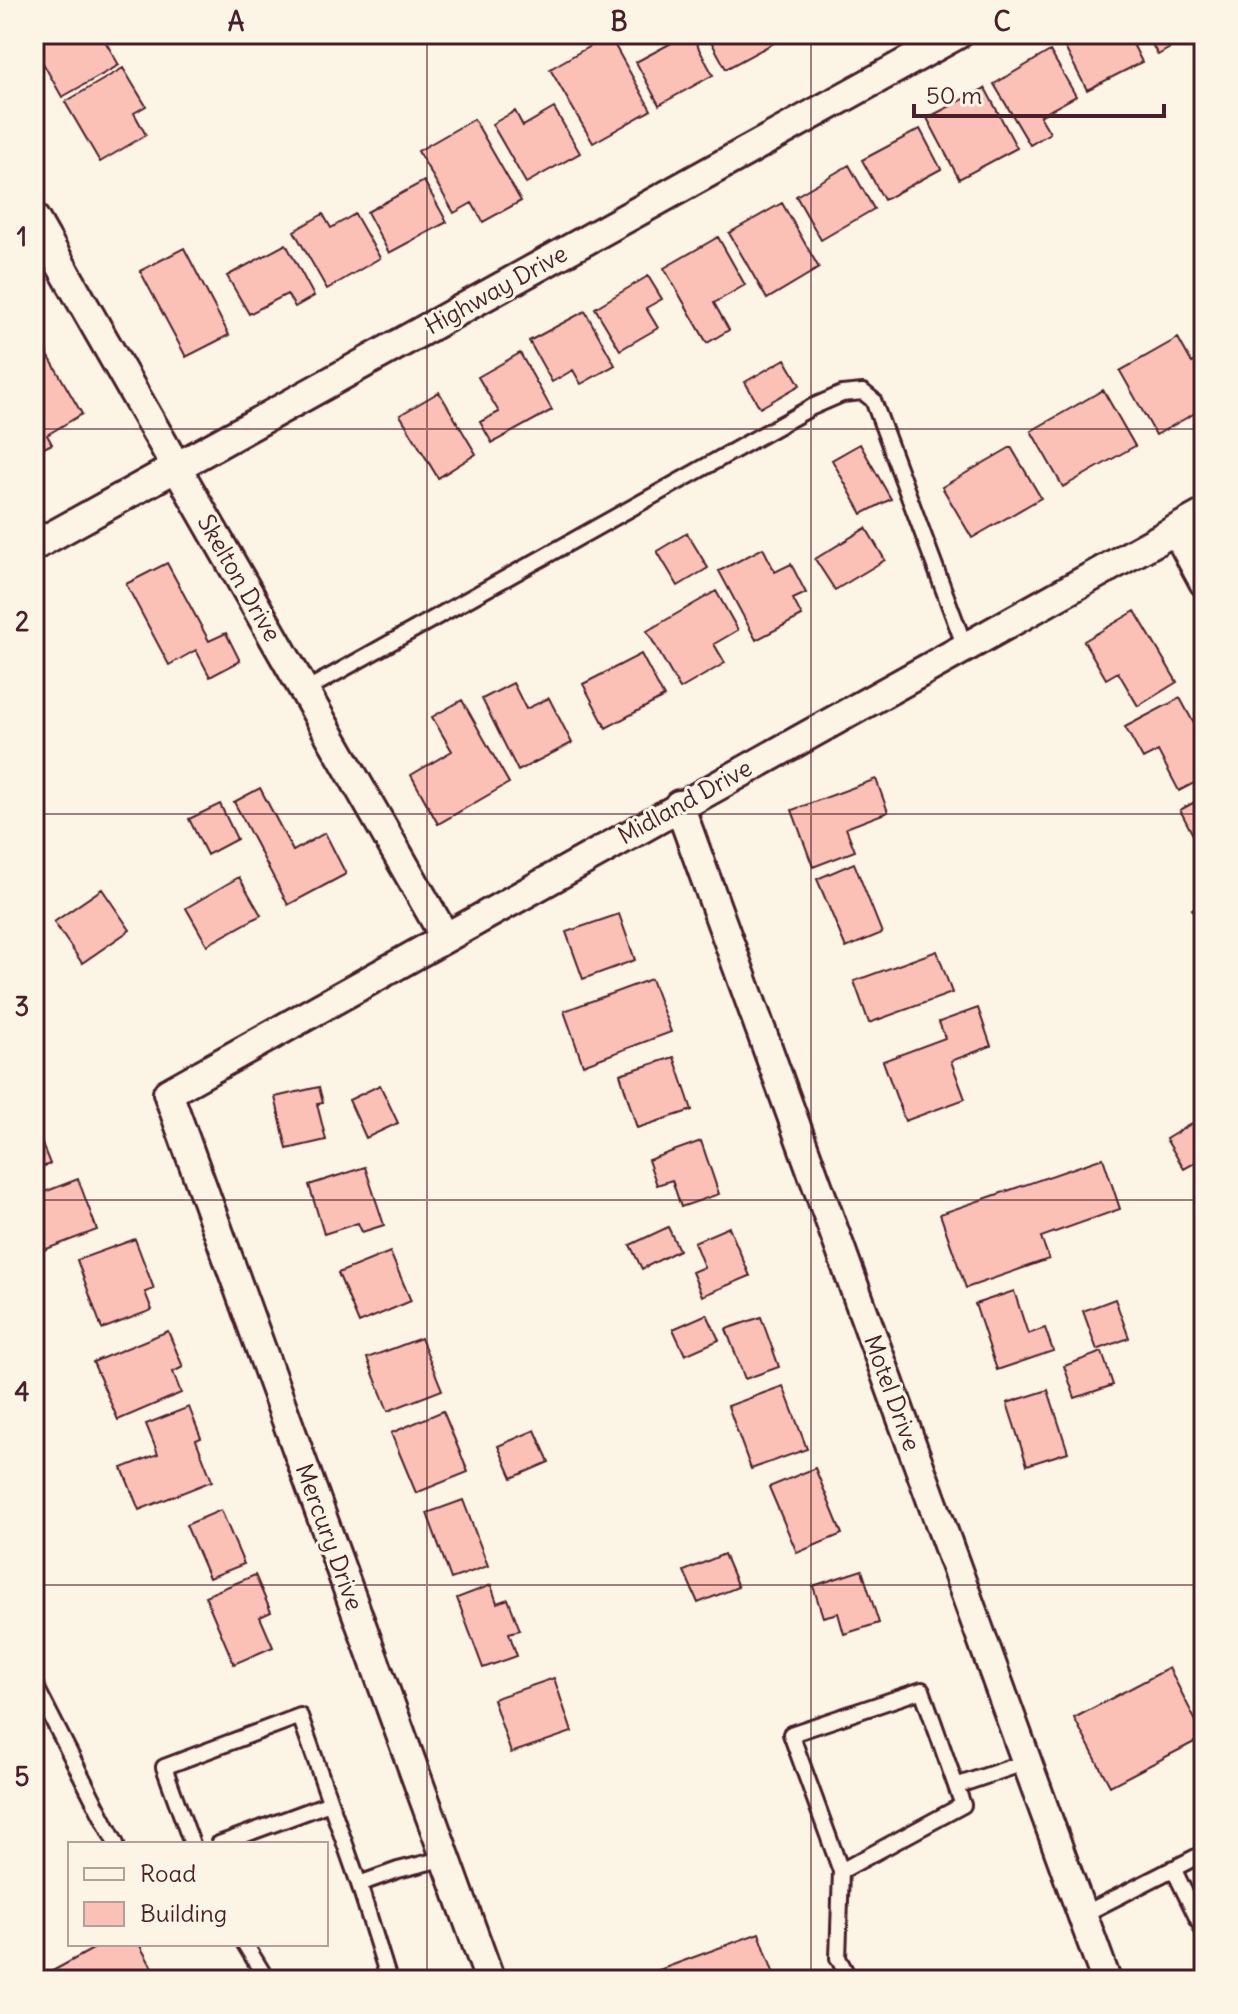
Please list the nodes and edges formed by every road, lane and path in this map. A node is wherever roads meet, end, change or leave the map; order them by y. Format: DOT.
graph roads {
  1 [pos="958,34"];
  2 [pos="34,218"];
  3 [pos="176,467"];
  4 [pos="1204,514"];
  5 [pos="1176,530"];
  6 [pos="34,546"];
  7 [pos="1204,582"];
  8 [pos="965,647"];
  9 [pos="304,691"];
  10 [pos="679,805"];
  11 [pos="445,937"];
  12 [pos="168,1093"];
  13 [pos="34,1683"];
  14 [pos="1027,1762"];
  15 [pos="956,1786"];
  16 [pos="330,1803"];
  17 [pos="115,1842"];
  18 [pos="191,1842"];
  19 [pos="224,1842"];
  20 [pos="1204,1853"];
  21 [pos="446,1858"];
  22 [pos="1173,1868"];
  23 [pos="841,1871"];
  24 [pos="359,1884"];
  25 [pos="1082,1915"];
  26 [pos="1204,1932"];
  27 [pos="246,1946"];
  28 [pos="267,1980"];
  29 [pos="389,1980"];
  30 [pos="490,1980"];
  31 [pos="850,1980"];
  32 [pos="1106,1980"];
  1 -- 3 [label="street, Highway Drive"];
  2 -- 3 [label="street, Skelton Drive"];
  3 -- 6 [label="street, Highway Drive"];
  3 -- 9 [label="street, Skelton Drive"];
  4 -- 5 [label="street, Midland Drive"];
  5 -- 7 [label="street"];
  5 -- 8 [label="street, Midland Drive"];
  8 -- 9 [label="lane"];
  8 -- 10 [label="street, Midland Drive"];
  9 -- 11 [label="street, Skelton Drive"];
  10 -- 11 [label="street, Midland Drive"];
  10 -- 14 [label="street, Motel Drive"];
  11 -- 12 [label="street, Midland Drive"];
  12 -- 21 [label="street, Mercury Drive"];
  13 -- 17 [label="lane"];
  14 -- 15 [label="lane"];
  14 -- 25 [label="street, Motel Drive"];
  15 -- 23 [label="lane"];
  15 -- 23 [label="lane"];
  16 -- 18 [label="lane"];
  16 -- 19 [label="lane"];
  16 -- 24 [label="lane"];
  20 -- 22 [label="lane"];
  21 -- 24 [label="lane"];
  21 -- 30 [label="street, Mercury Drive"];
  22 -- 25 [label="lane"];
  22 -- 26 [label="lane"];
  23 -- 31 [label="lane"];
  24 -- 29 [label="lane"];
  25 -- 32 [label="street, Motel Drive"];
  27 -- 28 [label="lane"];
}
